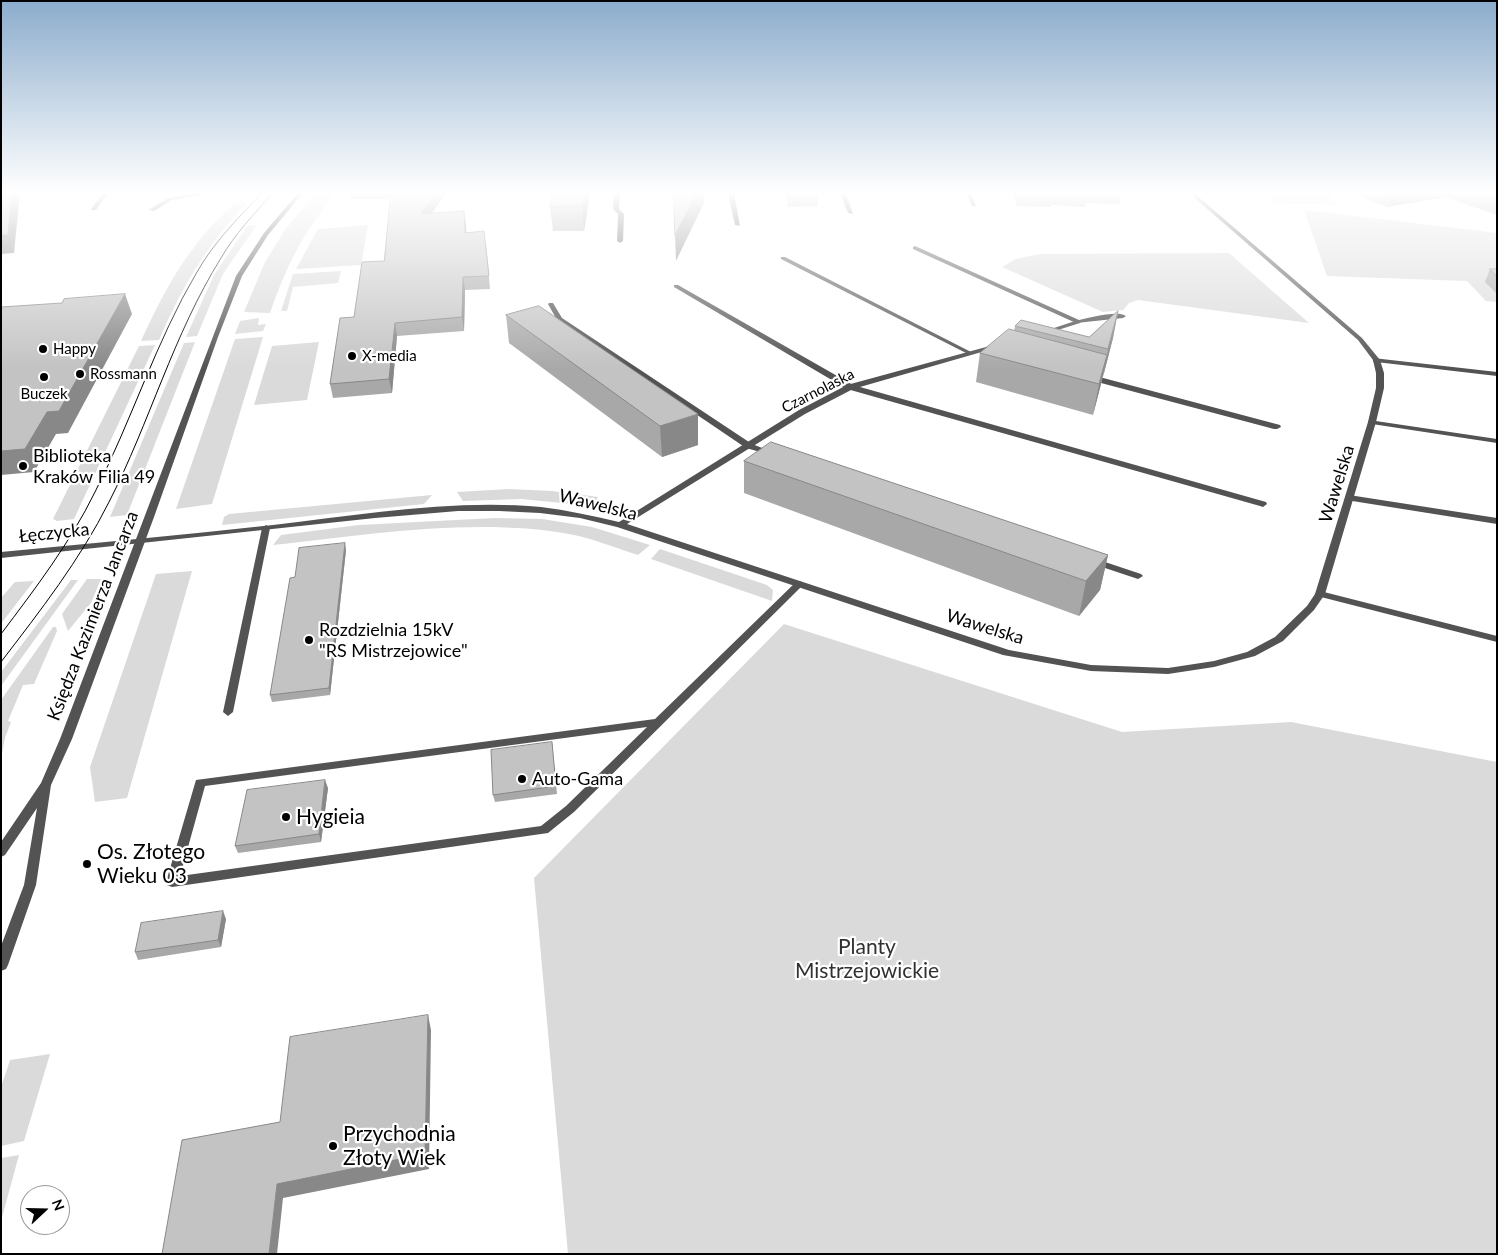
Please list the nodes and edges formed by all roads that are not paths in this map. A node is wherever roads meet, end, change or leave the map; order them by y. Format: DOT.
graph roads {
  1 [pos="255,252"];
  2 [pos="923,252"];
  3 [pos="1259,252"];
  4 [pos="783,258"];
  5 [pos="676,286"];
  6 [pos="551,304"];
  7 [pos="1123,316"];
  8 [pos="1078,322"];
  9 [pos="1030,336"];
  10 [pos="1002,344"];
  11 [pos="984,349"];
  12 [pos="970,352"];
  13 [pos="999,353"];
  14 [pos="1376,360"];
  15 [pos="1076,374"];
  16 [pos="1497,374"];
  17 [pos="850,386"];
  18 [pos="1372,422"];
  19 [pos="1277,427"];
  20 [pos="1497,441"];
  21 [pos="749,446"];
  22 [pos="776,455"];
  23 [pos="1349,498"];
  24 [pos="1263,504"];
  25 [pos="1497,521"];
  26 [pos="620,525"];
  27 [pos="266,528"];
  28 [pos="140,541"];
  29 [pos="1,555"];
  30 [pos="1083,557"];
  31 [pos="1138,576"];
  32 [pos="799,584"];
  33 [pos="1320,594"];
  34 [pos="1497,639"];
  35 [pos="228,712"];
  36 [pos="658,722"];
  37 [pos="46,784"];
  38 [pos="1,852"];
  39 [pos="1,965"];
  1 -- 28 [label="street, Księdza Kazimierza Jancarza"];
  2 -- 8 [label="street"];
  3 -- 14 [label="street, Wawelska"];
  4 -- 12 [label="street"];
  5 -- 17 [label="street"];
  6 -- 21 [label="street"];
  7 -- 8 [label="street"];
  8 -- 9 [label="street"];
  10 -- 11 [label="street, Czarnolaska"];
  11 -- 12 [label="street, Czarnolaska"];
  11 -- 13 [label="street"];
  12 -- 17 [label="street, Czarnolaska"];
  14 -- 16 [label="street"];
  14 -- 18 [label="street, Wawelska"];
  15 -- 19 [label="street"];
  17 -- 21 [label="street, Czarnolaska"];
  17 -- 24 [label="street"];
  18 -- 20 [label="street"];
  18 -- 23 [label="street, Wawelska"];
  21 -- 22 [label="street"];
  21 -- 26 [label="street, Czarnolaska"];
  23 -- 25 [label="street"];
  23 -- 33 [label="street, Wawelska"];
  26 -- 27 [label="street, Wawelska"];
  26 -- 32 [label="street, Wawelska"];
  27 -- 28 [label="street, Wawelska"];
  27 -- 35 [label="street"];
  28 -- 29 [label="street, Łęczycka"];
  28 -- 37 [label="street, Księdza Kazimierza Jancarza"];
  30 -- 31 [label="street"];
  32 -- 33 [label="street, Wawelska"];
  32 -- 36 [label="street"];
  33 -- 34 [label="street"];
  36 -- 36 [label="street"];
  37 -- 38 [label="street, Księdza Kazimierza Jancarza"];
  37 -- 39 [label="street, Księdza Kazimierza Jancarza"];
}
